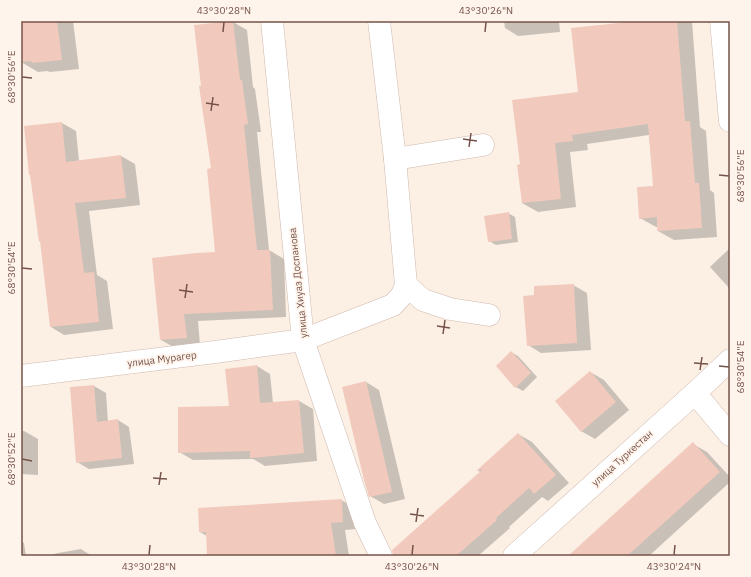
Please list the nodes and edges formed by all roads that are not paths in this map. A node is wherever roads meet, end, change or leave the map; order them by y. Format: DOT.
graph roads {
  1 [pos="272,21"];
  2 [pos="379,21"];
  3 [pos="721,21"];
  4 [pos="730,121"];
  5 [pos="483,145"];
  6 [pos="395,159"];
  7 [pos="406,285"];
  8 [pos="489,315"];
  9 [pos="303,340"];
  10 [pos="730,360"];
  11 [pos="21,376"];
  12 [pos="695,393"];
  13 [pos="730,435"];
  14 [pos="381,556"];
  15 [pos="514,556"];
  1 -- 9 [label="street, улица Хиуаз Доспанова"];
  2 -- 6 [label="street"];
  3 -- 4 [label="street"];
  5 -- 6 [label="street"];
  6 -- 7 [label="street"];
  7 -- 8 [label="street"];
  7 -- 9 [label="street, улица Мурагер"];
  9 -- 11 [label="street, улица Мурагер"];
  9 -- 14 [label="street, улица Хиуаз Доспанова"];
  10 -- 12 [label="street, улица Туркестан"];
  12 -- 13 [label="street"];
  12 -- 15 [label="street, улица Туркестан"];
}
